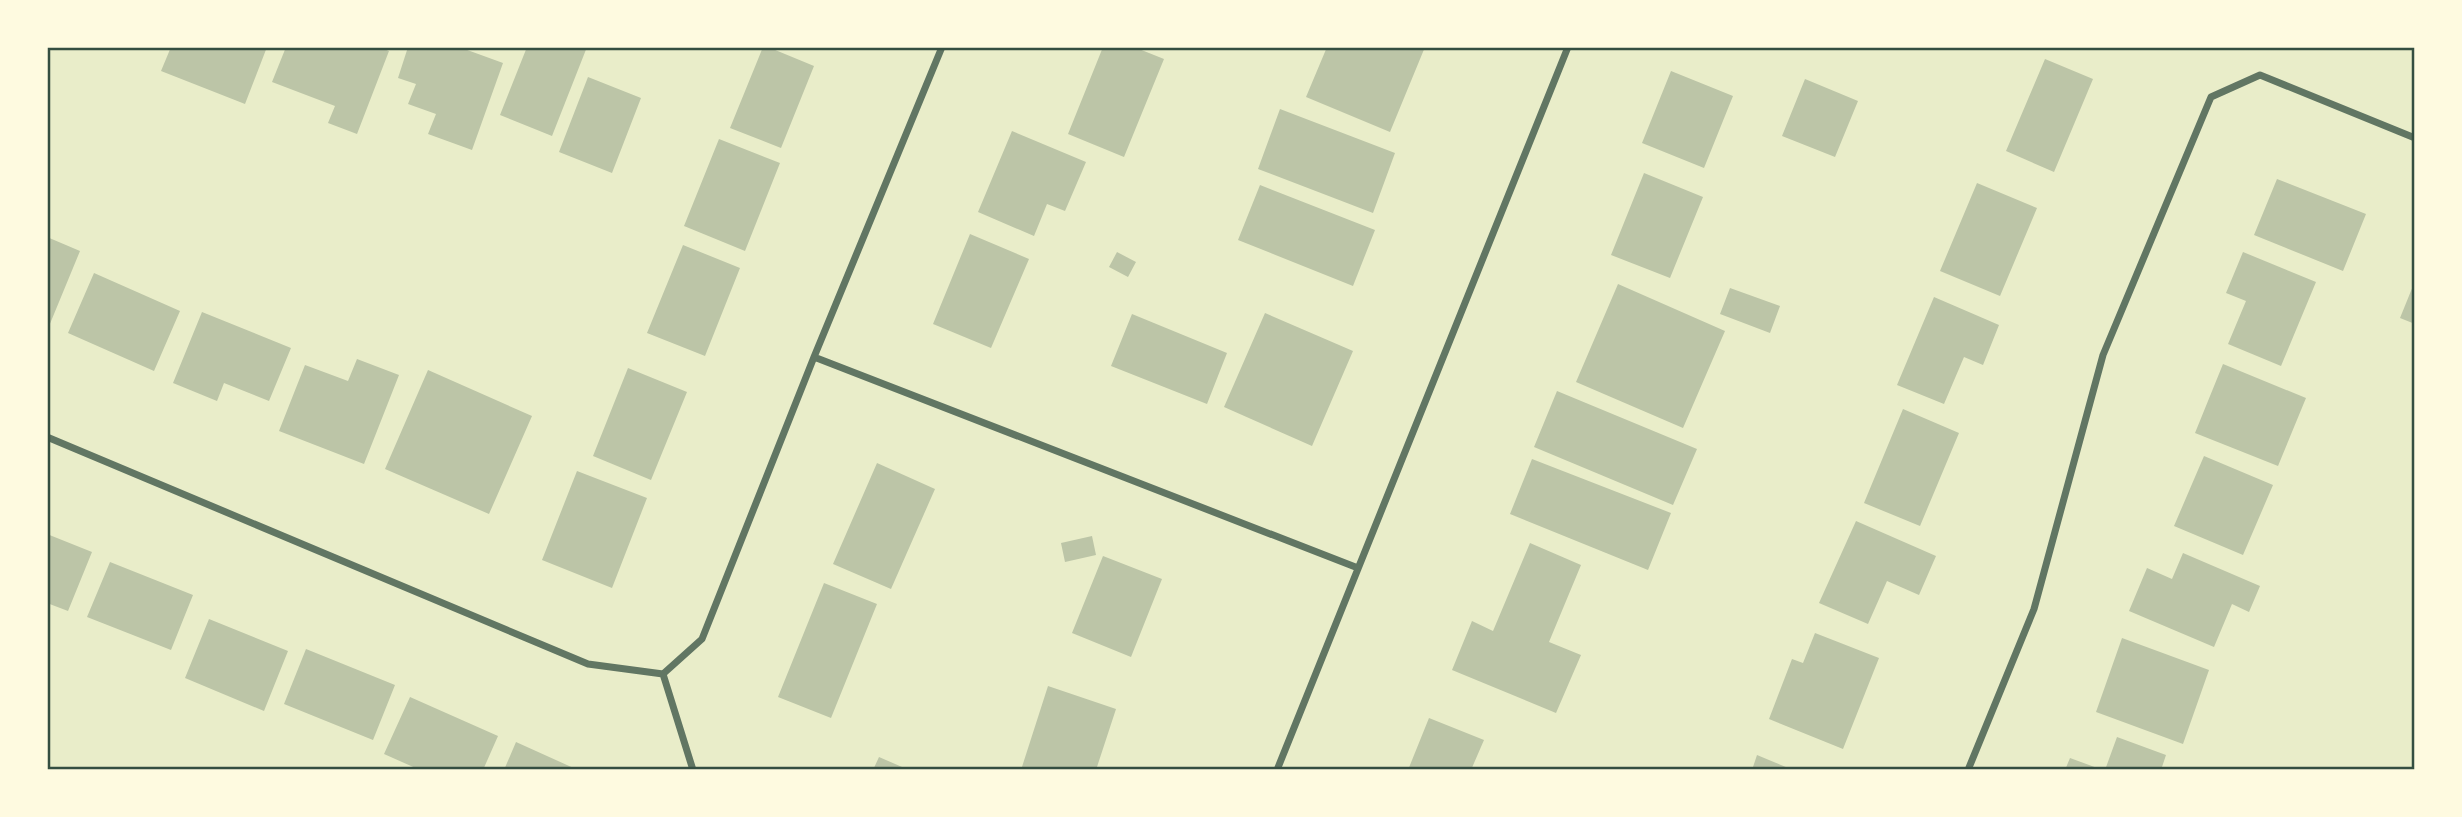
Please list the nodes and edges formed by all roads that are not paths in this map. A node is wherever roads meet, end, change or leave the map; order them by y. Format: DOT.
graph roads {
  1 [pos="942,47"];
  2 [pos="1568,47"];
  3 [pos="2415,138"];
  4 [pos="814,357"];
  5 [pos="47,437"];
  6 [pos="1358,568"];
  7 [pos="663,674"];
  8 [pos="693,770"];
  9 [pos="1277,770"];
  10 [pos="1968,770"];
  1 -- 4 [label="street"];
  2 -- 6 [label="street"];
  3 -- 10 [label="street"];
  4 -- 6 [label="street"];
  4 -- 7 [label="street"];
  5 -- 7 [label="street"];
  6 -- 9 [label="street"];
  7 -- 8 [label="street"];
}
